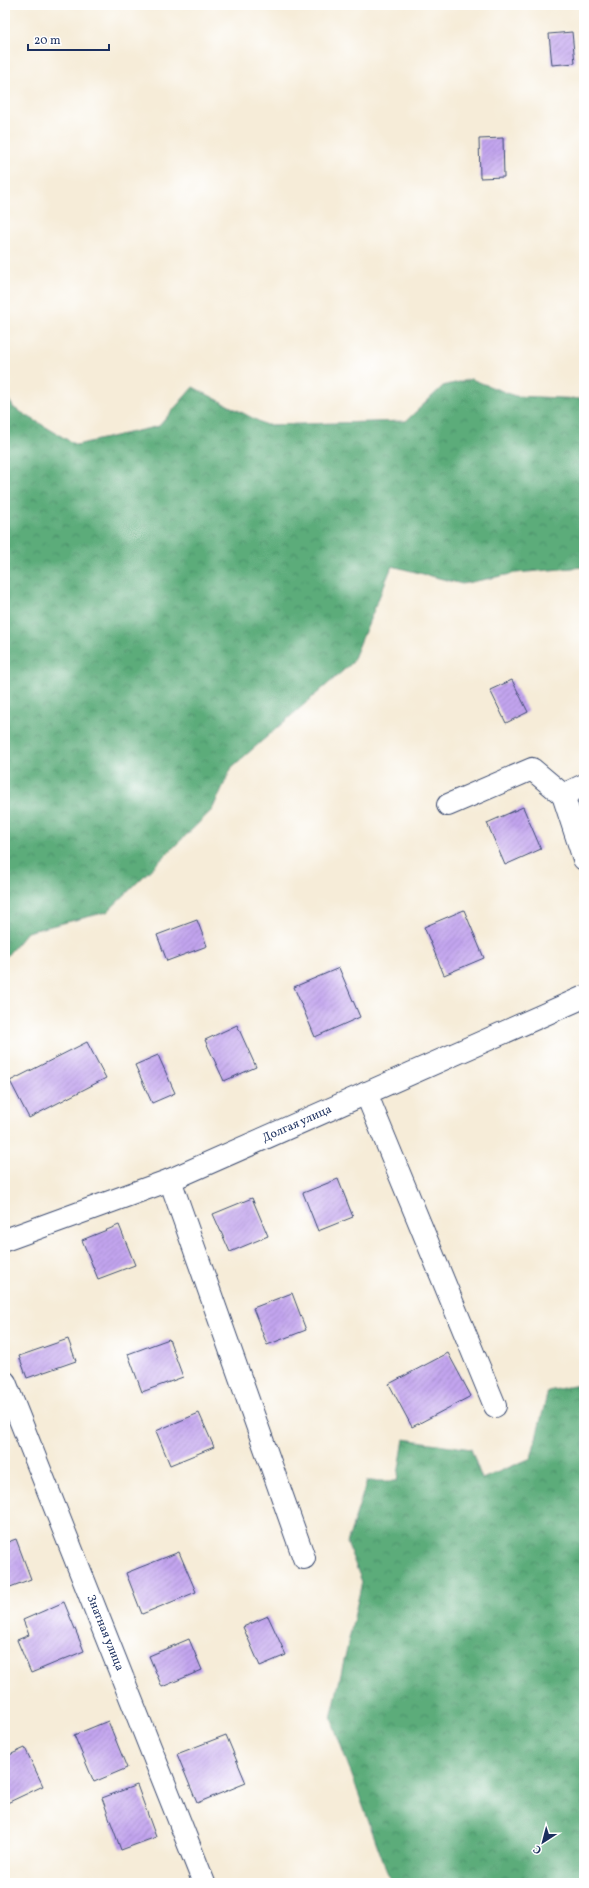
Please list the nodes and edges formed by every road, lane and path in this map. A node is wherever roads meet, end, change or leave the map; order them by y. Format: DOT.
graph roads {
  1 [pos="584,785"];
  2 [pos="563,796"];
  3 [pos="448,805"];
  4 [pos="584,859"];
  5 [pos="584,997"];
  6 [pos="366,1093"];
  7 [pos="170,1180"];
  8 [pos="5,1240"];
  9 [pos="5,1382"];
  10 [pos="494,1406"];
  11 [pos="304,1558"];
  12 [pos="204,1883"];
  1 -- 2 [label="street"];
  2 -- 3 [label="street"];
  2 -- 4 [label="street"];
  5 -- 6 [label="street, Долгая улица"];
  6 -- 7 [label="street, Долгая улица"];
  6 -- 10 [label="street"];
  7 -- 8 [label="street, Долгая улица"];
  7 -- 11 [label="street"];
  9 -- 12 [label="street, Знатная улица"];
}
